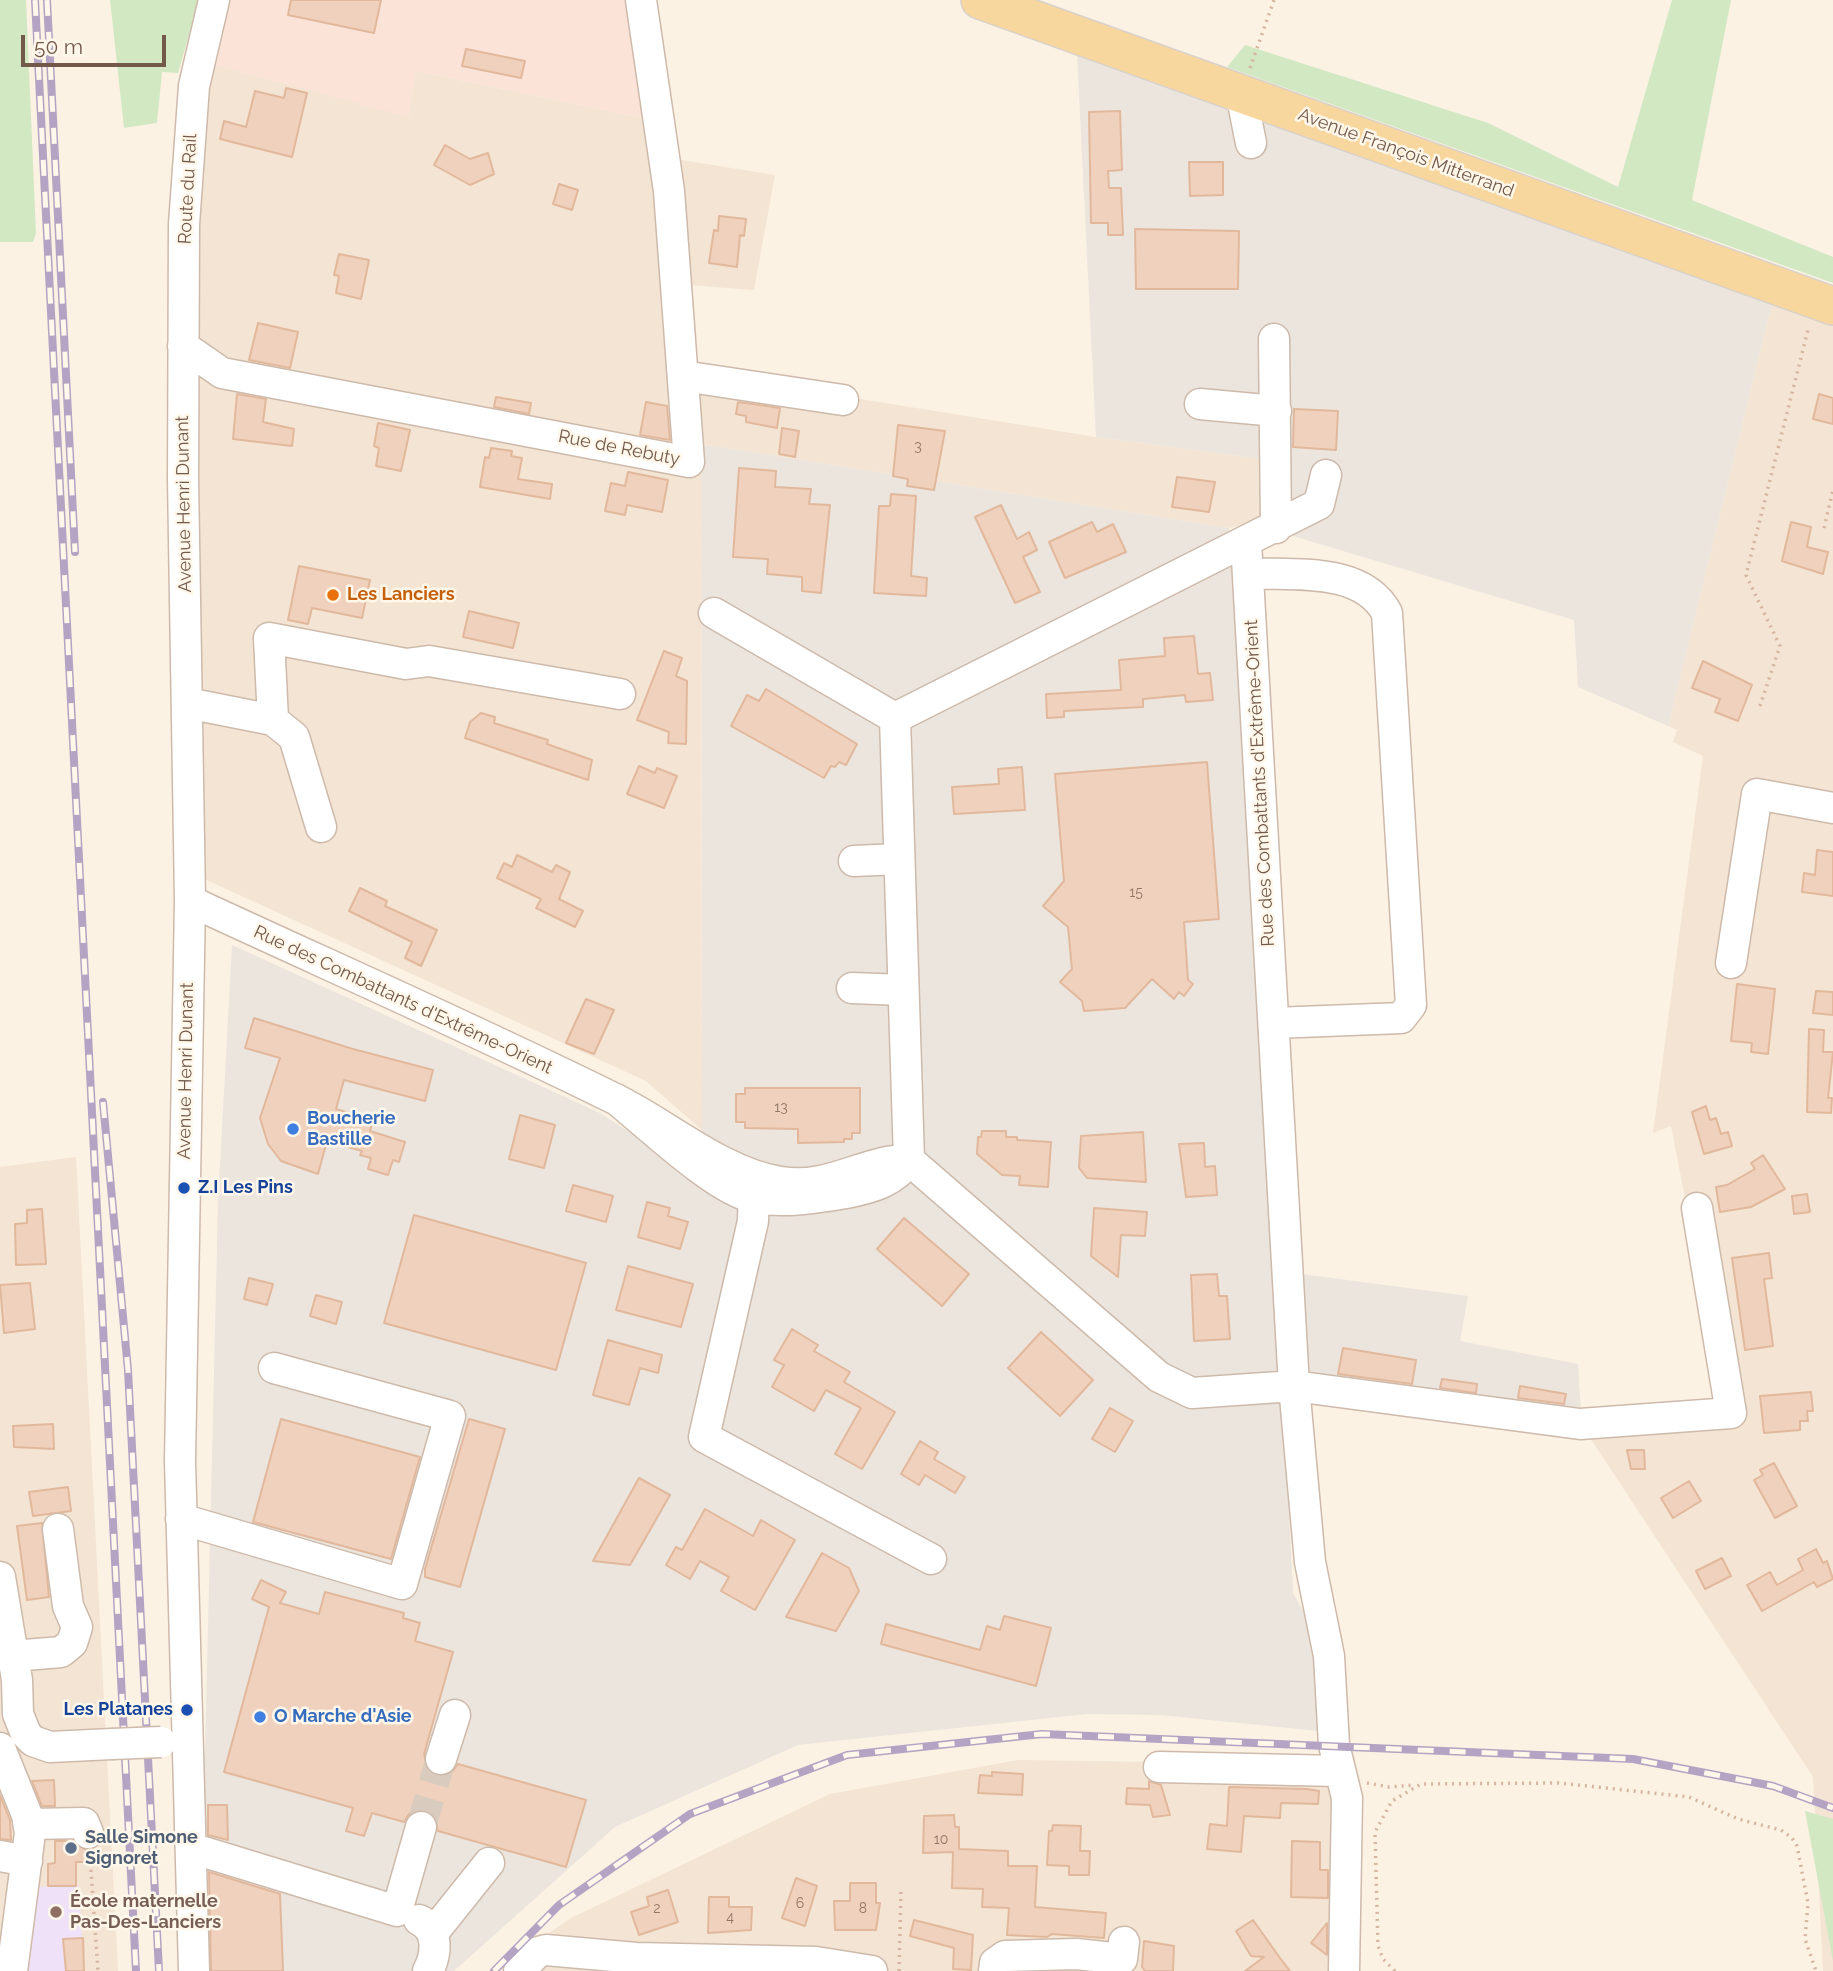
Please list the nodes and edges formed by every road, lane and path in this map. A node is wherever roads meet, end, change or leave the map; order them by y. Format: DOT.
graph roads {
  1 [pos="214,0"];
  2 [pos="641,0"];
  3 [pos="980,0"];
  4 [pos="1274,0"];
  5 [pos="1241,93"];
  6 [pos="1251,143"];
  7 [pos="1824,303"];
  8 [pos="1274,339"];
  9 [pos="183,346"];
  10 [pos="683,376"];
  11 [pos="184,381"];
  12 [pos="843,400"];
  13 [pos="1200,404"];
  14 [pos="1276,411"];
  15 [pos="1326,475"];
  16 [pos="1833,490"];
  17 [pos="1276,528"];
  18 [pos="1824,528"];
  19 [pos="1246,542"];
  20 [pos="1248,573"];
  21 [pos="714,613"];
  22 [pos="621,694"];
  23 [pos="187,703"];
  24 [pos="1760,706"];
  25 [pos="895,718"];
  26 [pos="273,720"];
  27 [pos="1833,808"];
  28 [pos="321,827"];
  29 [pos="899,859"];
  30 [pos="854,861"];
  31 [pos="190,901"];
  32 [pos="1731,963"];
  33 [pos="852,988"];
  34 [pos="903,990"];
  35 [pos="1273,1023"];
  36 [pos="909,1160"];
  37 [pos="754,1187"];
  38 [pos="1697,1209"];
  39 [pos="274,1368"];
  40 [pos="1294,1386"];
  41 [pos="181,1519"];
  42 [pos="58,1529"];
  43 [pos="931,1559"];
  44 [pos="0,1577"];
  45 [pos="3,1616"];
  46 [pos="10,1673"];
  47 [pos="455,1715"];
  48 [pos="14,1742"];
  49 [pos="175,1742"];
  50 [pos="442,1759"];
  51 [pos="1159,1767"];
  52 [pos="1339,1771"];
  53 [pos="1421,1784"];
  54 [pos="29,1824"];
  55 [pos="421,1827"];
  56 [pos="88,1833"];
  57 [pos="191,1848"];
  58 [pos="13,1859"];
  59 [pos="489,1863"];
  60 [pos="901,1889"];
  61 [pos="397,1911"];
  62 [pos="433,1933"];
  63 [pos="1123,1957"];
  64 [pos="12,1971"];
  65 [pos="98,1971"];
  66 [pos="194,1971"];
  67 [pos="428,1971"];
  68 [pos="519,1971"];
  69 [pos="539,1971"];
  70 [pos="551,1971"];
  71 [pos="872,1971"];
  72 [pos="899,1971"];
  73 [pos="994,1971"];
  74 [pos="1344,1971"];
  75 [pos="1395,1971"];
  76 [pos="1816,1971"];
  1 -- 9 [label="street, Route du Rail"];
  2 -- 10 [label="street, Rue de Rebuty"];
  3 -- 5 [label="main road, Avenue François Mitterrand"];
  4 -- 5 [label="path"];
  5 -- 6 [label="street"];
  5 -- 7 [label="main road, Avenue François Mitterrand"];
  7 -- 24 [label="path"];
  8 -- 14 [label="street"];
  9 -- 10 [label="street, Rue de Rebuty"];
  9 -- 11 [label="street, Route du Rail"];
  10 -- 12 [label="street"];
  11 -- 23 [label="street, Avenue Henri Dunant"];
  13 -- 14 [label="street"];
  14 -- 17 [label="street"];
  15 -- 17 [label="street"];
  16 -- 18 [label="path"];
  17 -- 19 [label="street"];
  19 -- 20 [label="street, Rue des Combattants d'Extrême-Orient"];
  19 -- 25 [label="street"];
  20 -- 35 [label="street, Rue des Combattants d'Extrême-Orient"];
  20 -- 35 [label="street"];
  21 -- 25 [label="street"];
  22 -- 26 [label="street"];
  23 -- 26 [label="street"];
  23 -- 31 [label="street, Avenue Henri Dunant"];
  25 -- 29 [label="street"];
  26 -- 28 [label="street"];
  27 -- 32 [label="street"];
  29 -- 30 [label="street"];
  29 -- 34 [label="street"];
  31 -- 37 [label="street, Rue des Combattants d'Extrême-Orient"];
  31 -- 41 [label="street, Avenue Henri Dunant"];
  33 -- 34 [label="street"];
  34 -- 36 [label="street"];
  35 -- 40 [label="street, Rue des Combattants d'Extrême-Orient"];
  36 -- 37 [label="street, Rue des Combattants d'Extrême-Orient"];
  36 -- 40 [label="street"];
  37 -- 43 [label="street"];
  38 -- 40 [label="street"];
  39 -- 41 [label="street"];
  40 -- 52 [label="street, Rue des Combattants d'Extrême-Orient"];
  41 -- 49 [label="street, Avenue Henri Dunant"];
  42 -- 46 [label="street"];
  44 -- 45 [label="street"];
  45 -- 46 [label="street"];
  46 -- 48 [label="street"];
  47 -- 50 [label="street"];
  48 -- 49 [label="street, bridge"];
  48 -- 54 [label="street"];
  49 -- 57 [label="street, Avenue Henri Dunant"];
  51 -- 52 [label="street"];
  52 -- 53 [label="path"];
  52 -- 74 [label="street, Rue des Combattants d'Extrême-Orient"];
  53 -- 75 [label="path"];
  53 -- 76 [label="path"];
  54 -- 56 [label="street"];
  54 -- 58 [label="street"];
  55 -- 61 [label="street"];
  56 -- 65 [label="path"];
  57 -- 61 [label="street"];
  57 -- 66 [label="street, Avenue Henri Dunant"];
  58 -- 64 [label="street"];
  59 -- 62 [label="street"];
  60 -- 72 [label="path"];
  61 -- 62 [label="street"];
  62 -- 67 [label="street"];
  63 -- 73 [label="street"];
  68 -- 71 [label="street"];
  69 -- 70 [label="street"];
}
